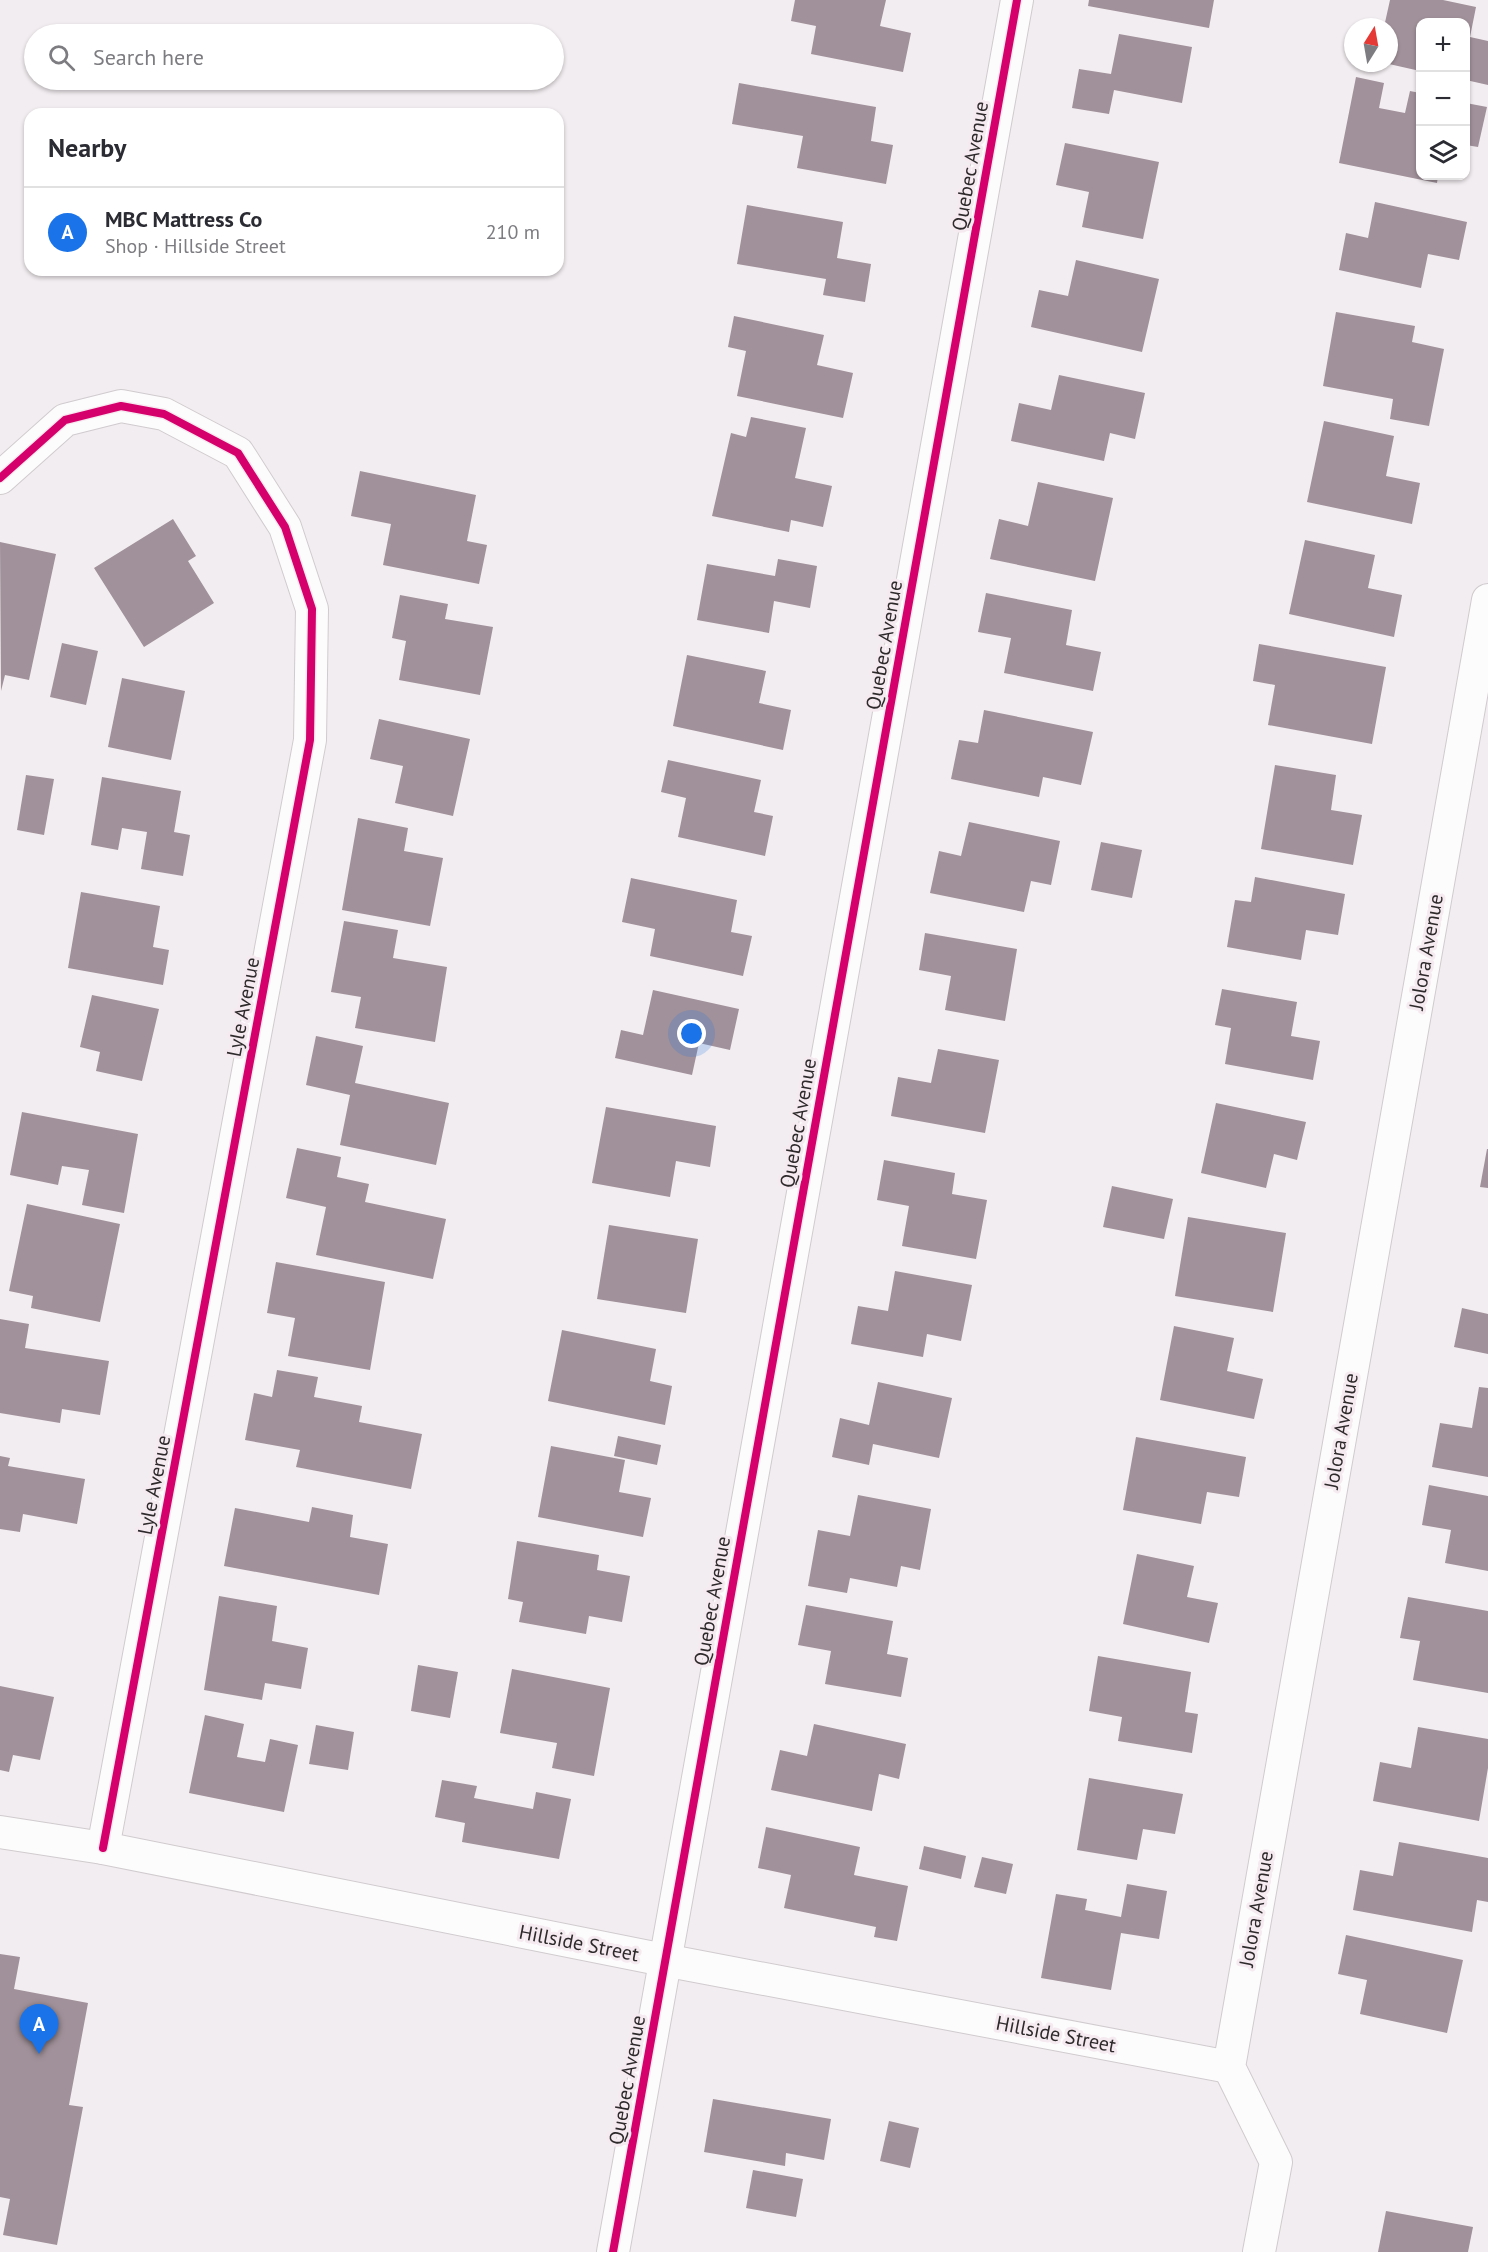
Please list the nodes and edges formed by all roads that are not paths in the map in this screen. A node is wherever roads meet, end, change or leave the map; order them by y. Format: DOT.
graph roads {
  1 [pos="1017,0"];
  2 [pos="0,478"];
  3 [pos="1488,600"];
  4 [pos="0,1832"];
  5 [pos="103,1848"];
  6 [pos="664,1960"];
  7 [pos="1228,2067"];
  8 [pos="613,2252"];
  9 [pos="1259,2252"];
  1 -- 6 [label="street, Quebec Avenue"];
  2 -- 5 [label="street, Lyle Avenue"];
  3 -- 7 [label="street, Jolora Avenue"];
  4 -- 5 [label="street, Hillside Street"];
  5 -- 6 [label="street, Hillside Street"];
  6 -- 7 [label="street, Hillside Street"];
  6 -- 8 [label="street, Quebec Avenue"];
  7 -- 9 [label="street"];
}
